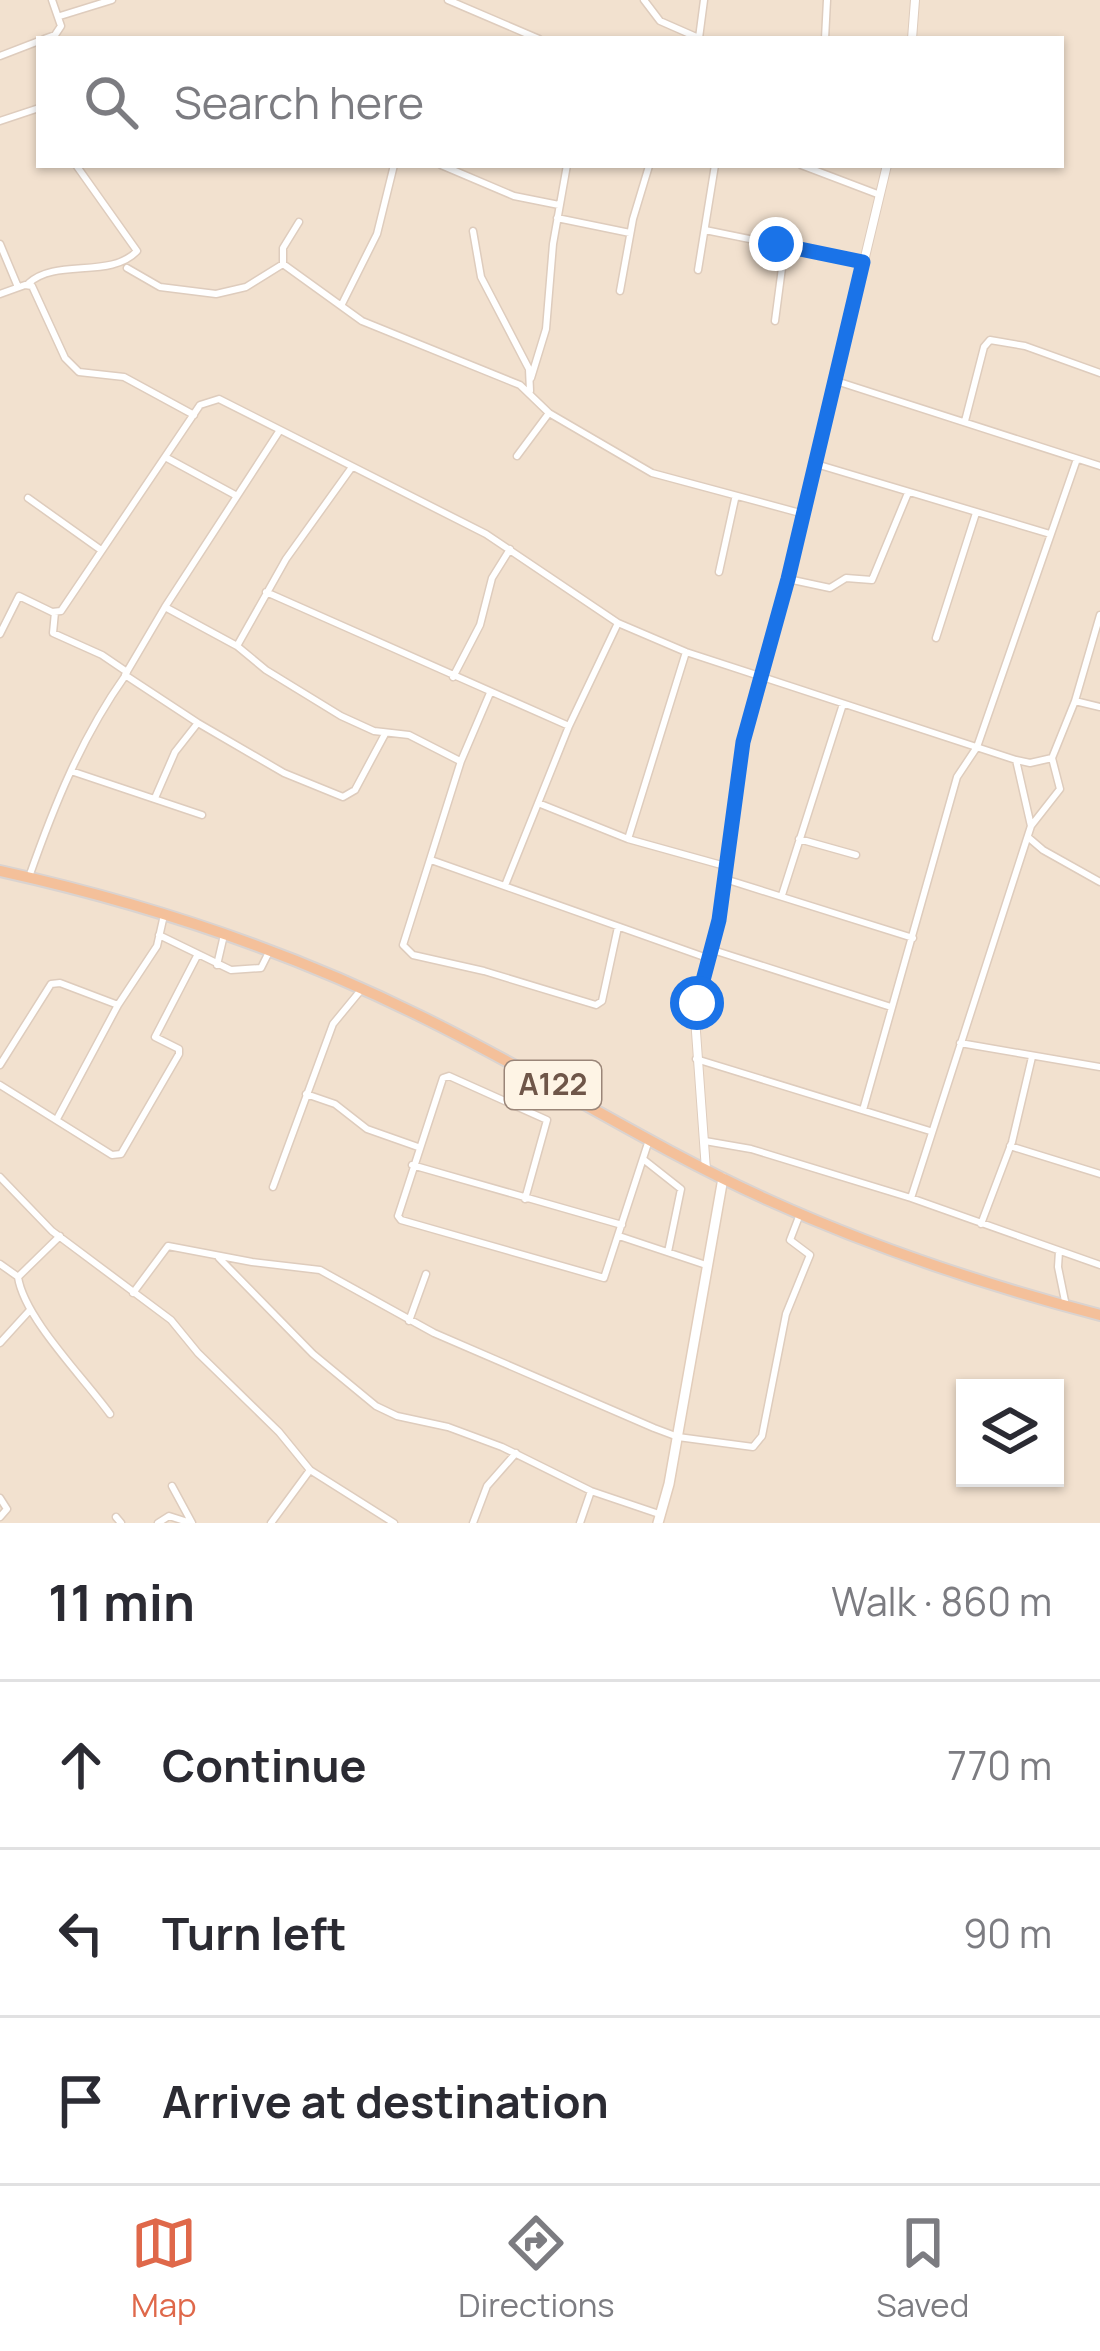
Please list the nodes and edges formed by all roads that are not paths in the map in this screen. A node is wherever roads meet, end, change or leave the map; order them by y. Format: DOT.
graph roads {
  1 [pos="52,0"];
  2 [pos="112,0"];
  3 [pos="448,0"];
  4 [pos="644,0"];
  5 [pos="704,0"];
  6 [pos="827,0"];
  7 [pos="915,0"];
  8 [pos="465,3"];
  9 [pos="60,16"];
  10 [pos="49,36"];
  11 [pos="532,36"];
  12 [pos="696,36"];
  13 [pos="700,36"];
  14 [pos="825,36"];
  15 [pos="912,36"];
  16 [pos="36,42"];
  17 [pos="0,56"];
  18 [pos="36,109"];
  19 [pos="0,122"];
  20 [pos="78,168"];
  21 [pos="393,168"];
  22 [pos="448,168"];
  23 [pos="566,168"];
  24 [pos="648,168"];
  25 [pos="715,168"];
  26 [pos="809,168"];
  27 [pos="885,168"];
  28 [pos="880,195"];
  29 [pos="559,205"];
  30 [pos="557,218"];
  31 [pos="298,222"];
  32 [pos="705,230"];
  33 [pos="473,231"];
  34 [pos="630,233"];
  35 [pos="0,244"];
  36 [pos="785,245"];
  37 [pos="863,262"];
  38 [pos="283,264"];
  39 [pos="127,268"];
  40 [pos="698,270"];
  41 [pos="28,284"];
  42 [pos="18,287"];
  43 [pos="620,291"];
  44 [pos="0,294"];
  45 [pos="342,304"];
  46 [pos="775,321"];
  47 [pos="1100,373"];
  48 [pos="531,378"];
  49 [pos="833,380"];
  50 [pos="530,391"];
  51 [pos="550,412"];
  52 [pos="194,415"];
  53 [pos="965,421"];
  54 [pos="280,430"];
  55 [pos="517,456"];
  56 [pos="167,458"];
  57 [pos="1077,459"];
  58 [pos="816,464"];
  59 [pos="1100,466"];
  60 [pos="352,467"];
  61 [pos="908,493"];
  62 [pos="238,496"];
  63 [pos="28,498"];
  64 [pos="735,498"];
  65 [pos="976,513"];
  66 [pos="804,514"];
  67 [pos="1050,534"];
  68 [pos="510,549"];
  69 [pos="101,550"];
  70 [pos="719,572"];
  71 [pos="788,579"];
  72 [pos="266,592"];
  73 [pos="165,607"];
  74 [pos="55,612"];
  75 [pos="3,614"];
  76 [pos="1100,615"];
  77 [pos="618,623"];
  78 [pos="0,634"];
  79 [pos="936,638"];
  80 [pos="1097,638"];
  81 [pos="237,646"];
  82 [pos="686,652"];
  83 [pos="126,674"];
  84 [pos="453,676"];
  85 [pos="758,676"];
  86 [pos="490,693"];
  87 [pos="1075,701"];
  88 [pos="844,704"];
  89 [pos="1100,706"];
  90 [pos="197,723"];
  91 [pos="569,726"];
  92 [pos="385,734"];
  93 [pos="977,747"];
  94 [pos="1052,758"];
  95 [pos="1016,760"];
  96 [pos="461,761"];
  97 [pos="71,771"];
  98 [pos="155,798"];
  99 [pos="538,803"];
  100 [pos="202,815"];
  101 [pos="1031,826"];
  102 [pos="1029,838"];
  103 [pos="628,839"];
  104 [pos="799,839"];
  105 [pos="856,856"];
  106 [pos="431,860"];
  107 [pos="725,866"];
  108 [pos="0,871"];
  109 [pos="29,878"];
  110 [pos="725,879"];
  111 [pos="1100,882"];
  112 [pos="506,884"];
  113 [pos="782,895"];
  114 [pos="164,914"];
  115 [pos="618,927"];
  116 [pos="224,934"];
  117 [pos="159,935"];
  118 [pos="913,938"];
  119 [pos="269,951"];
  120 [pos="198,954"];
  121 [pos="711,954"];
  122 [pos="218,965"];
  123 [pos="362,989"];
  124 [pos="118,1004"];
  125 [pos="891,1007"];
  126 [pos="960,1043"];
  127 [pos="1032,1057"];
  128 [pos="696,1058"];
  129 [pos="0,1065"];
  130 [pos="1100,1067"];
  131 [pos="0,1085"];
  132 [pos="306,1094"];
  133 [pos="863,1110"];
  134 [pos="58,1118"];
  135 [pos="930,1131"];
  136 [pos="649,1140"];
  137 [pos="704,1142"];
  138 [pos="1010,1146"];
  139 [pos="418,1147"];
  140 [pos="643,1159"];
  141 [pos="412,1165"];
  142 [pos="706,1170"];
  143 [pos="1100,1174"];
  144 [pos="0,1177"];
  145 [pos="723,1178"];
  146 [pos="273,1187"];
  147 [pos="911,1198"];
  148 [pos="525,1199"];
  149 [pos="800,1214"];
  150 [pos="981,1224"];
  151 [pos="622,1225"];
  152 [pos="60,1236"];
  153 [pos="619,1236"];
  154 [pos="1059,1251"];
  155 [pos="668,1252"];
  156 [pos="216,1255"];
  157 [pos="0,1264"];
  158 [pos="706,1265"];
  159 [pos="1100,1265"];
  160 [pos="426,1274"];
  161 [pos="18,1276"];
  162 [pos="133,1293"];
  163 [pos="1066,1306"];
  164 [pos="30,1310"];
  165 [pos="1100,1316"];
  166 [pos="409,1321"];
  167 [pos="0,1343"];
  168 [pos="110,1414"];
  169 [pos="678,1437"];
  170 [pos="516,1454"];
  171 [pos="310,1470"];
  172 [pos="172,1486"];
  173 [pos="591,1491"];
  174 [pos="0,1498"];
  175 [pos="0,1517"];
  176 [pos="659,1519"];
  177 [pos="158,1523"];
  178 [pos="192,1523"];
  179 [pos="271,1523"];
  180 [pos="394,1523"];
  181 [pos="473,1523"];
  182 [pos="580,1523"];
  1 -- 9 [label="street"];
  2 -- 9 [label="street"];
  3 -- 8 [label="street"];
  4 -- 12 [label="street"];
  5 -- 13 [label="street"];
  6 -- 14 [label="street"];
  7 -- 15 [label="street"];
  8 -- 11 [label="street"];
  9 -- 10 [label="street"];
  16 -- 17 [label="street"];
  18 -- 19 [label="street"];
  20 -- 41 [label="street"];
  21 -- 45 [label="street"];
  22 -- 29 [label="street"];
  23 -- 29 [label="street"];
  24 -- 34 [label="street"];
  25 -- 32 [label="street"];
  26 -- 28 [label="street"];
  27 -- 28 [label="street"];
  28 -- 37 [label="street"];
  29 -- 30 [label="street"];
  30 -- 34 [label="street"];
  30 -- 48 [label="street"];
  31 -- 38 [label="street"];
  32 -- 36 [label="street"];
  32 -- 40 [label="street"];
  33 -- 48 [label="street"];
  34 -- 43 [label="street"];
  35 -- 42 [label="street"];
  36 -- 37 [label="street"];
  36 -- 46 [label="street"];
  37 -- 49 [label="street"];
  38 -- 39 [label="street"];
  38 -- 45 [label="street"];
  41 -- 42 [label="street"];
  41 -- 52 [label="street"];
  42 -- 44 [label="street"];
  45 -- 50 [label="street"];
  47 -- 53 [label="street"];
  48 -- 50 [label="street"];
  49 -- 53 [label="street"];
  49 -- 58 [label="street"];
  50 -- 51 [label="street"];
  51 -- 55 [label="street"];
  51 -- 64 [label="street"];
  52 -- 54 [label="street"];
  52 -- 56 [label="street"];
  53 -- 57 [label="street"];
  54 -- 60 [label="street"];
  54 -- 62 [label="street"];
  56 -- 62 [label="street"];
  56 -- 69 [label="street"];
  57 -- 59 [label="street"];
  57 -- 67 [label="street"];
  58 -- 61 [label="street"];
  58 -- 66 [label="street"];
  60 -- 68 [label="street"];
  60 -- 72 [label="street"];
  61 -- 65 [label="street"];
  61 -- 71 [label="street"];
  62 -- 73 [label="street"];
  63 -- 69 [label="street"];
  64 -- 66 [label="street"];
  64 -- 70 [label="street"];
  65 -- 67 [label="street"];
  65 -- 79 [label="street"];
  66 -- 71 [label="street"];
  67 -- 93 [label="street"];
  68 -- 77 [label="street"];
  68 -- 84 [label="street"];
  69 -- 74 [label="street"];
  71 -- 85 [label="street"];
  72 -- 81 [label="street"];
  72 -- 84 [label="street"];
  73 -- 81 [label="street"];
  73 -- 83 [label="street"];
  74 -- 75 [label="street"];
  74 -- 83 [label="street"];
  75 -- 78 [label="street"];
  76 -- 80 [label="street"];
  77 -- 82 [label="street"];
  77 -- 91 [label="street"];
  80 -- 87 [label="street"];
  81 -- 92 [label="street"];
  82 -- 85 [label="street"];
  82 -- 103 [label="street"];
  83 -- 90 [label="street"];
  83 -- 97 [label="street"];
  84 -- 86 [label="street"];
  85 -- 88 [label="street"];
  85 -- 107 [label="street"];
  86 -- 91 [label="street"];
  86 -- 96 [label="street"];
  87 -- 89 [label="street"];
  87 -- 94 [label="street"];
  88 -- 93 [label="street"];
  88 -- 104 [label="street"];
  90 -- 92 [label="street"];
  90 -- 98 [label="street"];
  91 -- 99 [label="street"];
  92 -- 96 [label="street"];
  93 -- 95 [label="street"];
  93 -- 118 [label="street"];
  94 -- 95 [label="street"];
  94 -- 101 [label="street"];
  95 -- 101 [label="street"];
  96 -- 106 [label="street"];
  97 -- 98 [label="street"];
  97 -- 109 [label="street"];
  98 -- 100 [label="street"];
  99 -- 103 [label="street"];
  99 -- 112 [label="street"];
  101 -- 102 [label="street"];
  102 -- 111 [label="street"];
  102 -- 126 [label="street"];
  103 -- 107 [label="street"];
  104 -- 105 [label="street"];
  104 -- 113 [label="street"];
  106 -- 112 [label="street"];
  106 -- 115 [label="street"];
  107 -- 110 [label="street"];
  108 -- 109 [label="highway, A122"];
  109 -- 114 [label="highway, A122"];
  110 -- 113 [label="street"];
  110 -- 121 [label="street"];
  112 -- 115 [label="street"];
  113 -- 118 [label="street"];
  114 -- 116 [label="highway, A122"];
  114 -- 117 [label="street"];
  115 -- 121 [label="street"];
  116 -- 119 [label="highway, A122"];
  116 -- 122 [label="street"];
  117 -- 120 [label="street"];
  117 -- 124 [label="street"];
  118 -- 125 [label="street"];
  119 -- 122 [label="street"];
  119 -- 123 [label="highway, A122"];
  120 -- 122 [label="street"];
  120 -- 134 [label="street"];
  121 -- 125 [label="street"];
  121 -- 128 [label="street"];
  123 -- 132 [label="street"];
  123 -- 136 [label="highway, A122"];
  124 -- 129 [label="street"];
  124 -- 134 [label="street"];
  125 -- 133 [label="street"];
  126 -- 127 [label="street"];
  126 -- 135 [label="street"];
  127 -- 130 [label="street"];
  127 -- 138 [label="street"];
  128 -- 133 [label="street"];
  128 -- 137 [label="street"];
  131 -- 134 [label="street"];
  132 -- 139 [label="street"];
  132 -- 146 [label="street"];
  133 -- 135 [label="street"];
  135 -- 147 [label="street"];
  136 -- 140 [label="street"];
  136 -- 142 [label="highway, A122"];
  137 -- 142 [label="street"];
  137 -- 147 [label="street"];
  138 -- 143 [label="street"];
  138 -- 150 [label="street"];
  139 -- 141 [label="street"];
  139 -- 148 [label="street"];
  140 -- 151 [label="street"];
  140 -- 155 [label="street"];
  141 -- 148 [label="street"];
  141 -- 153 [label="street"];
  142 -- 145 [label="highway, A122"];
  144 -- 152 [label="street"];
  145 -- 149 [label="highway, A122"];
  145 -- 158 [label="main road"];
  147 -- 150 [label="street"];
  148 -- 151 [label="street"];
  149 -- 163 [label="highway, A122"];
  149 -- 169 [label="street"];
  150 -- 154 [label="street"];
  151 -- 153 [label="street"];
  152 -- 161 [label="street"];
  152 -- 162 [label="street"];
  153 -- 155 [label="street"];
  154 -- 159 [label="street"];
  154 -- 163 [label="street"];
  155 -- 158 [label="street"];
  156 -- 162 [label="street"];
  156 -- 166 [label="street"];
  156 -- 170 [label="street"];
  157 -- 161 [label="street"];
  158 -- 169 [label="main road"];
  160 -- 166 [label="street"];
  161 -- 164 [label="street"];
  162 -- 171 [label="street"];
  163 -- 165 [label="highway, A122"];
  164 -- 167 [label="street"];
  164 -- 168 [label="street"];
  166 -- 169 [label="street"];
  169 -- 176 [label="main road"];
  170 -- 173 [label="street"];
  170 -- 181 [label="street"];
  171 -- 179 [label="street"];
  171 -- 180 [label="street"];
  172 -- 178 [label="street"];
  173 -- 176 [label="street"];
  173 -- 182 [label="street"];
  174 -- 175 [label="street"];
  177 -- 178 [label="street"];
}
